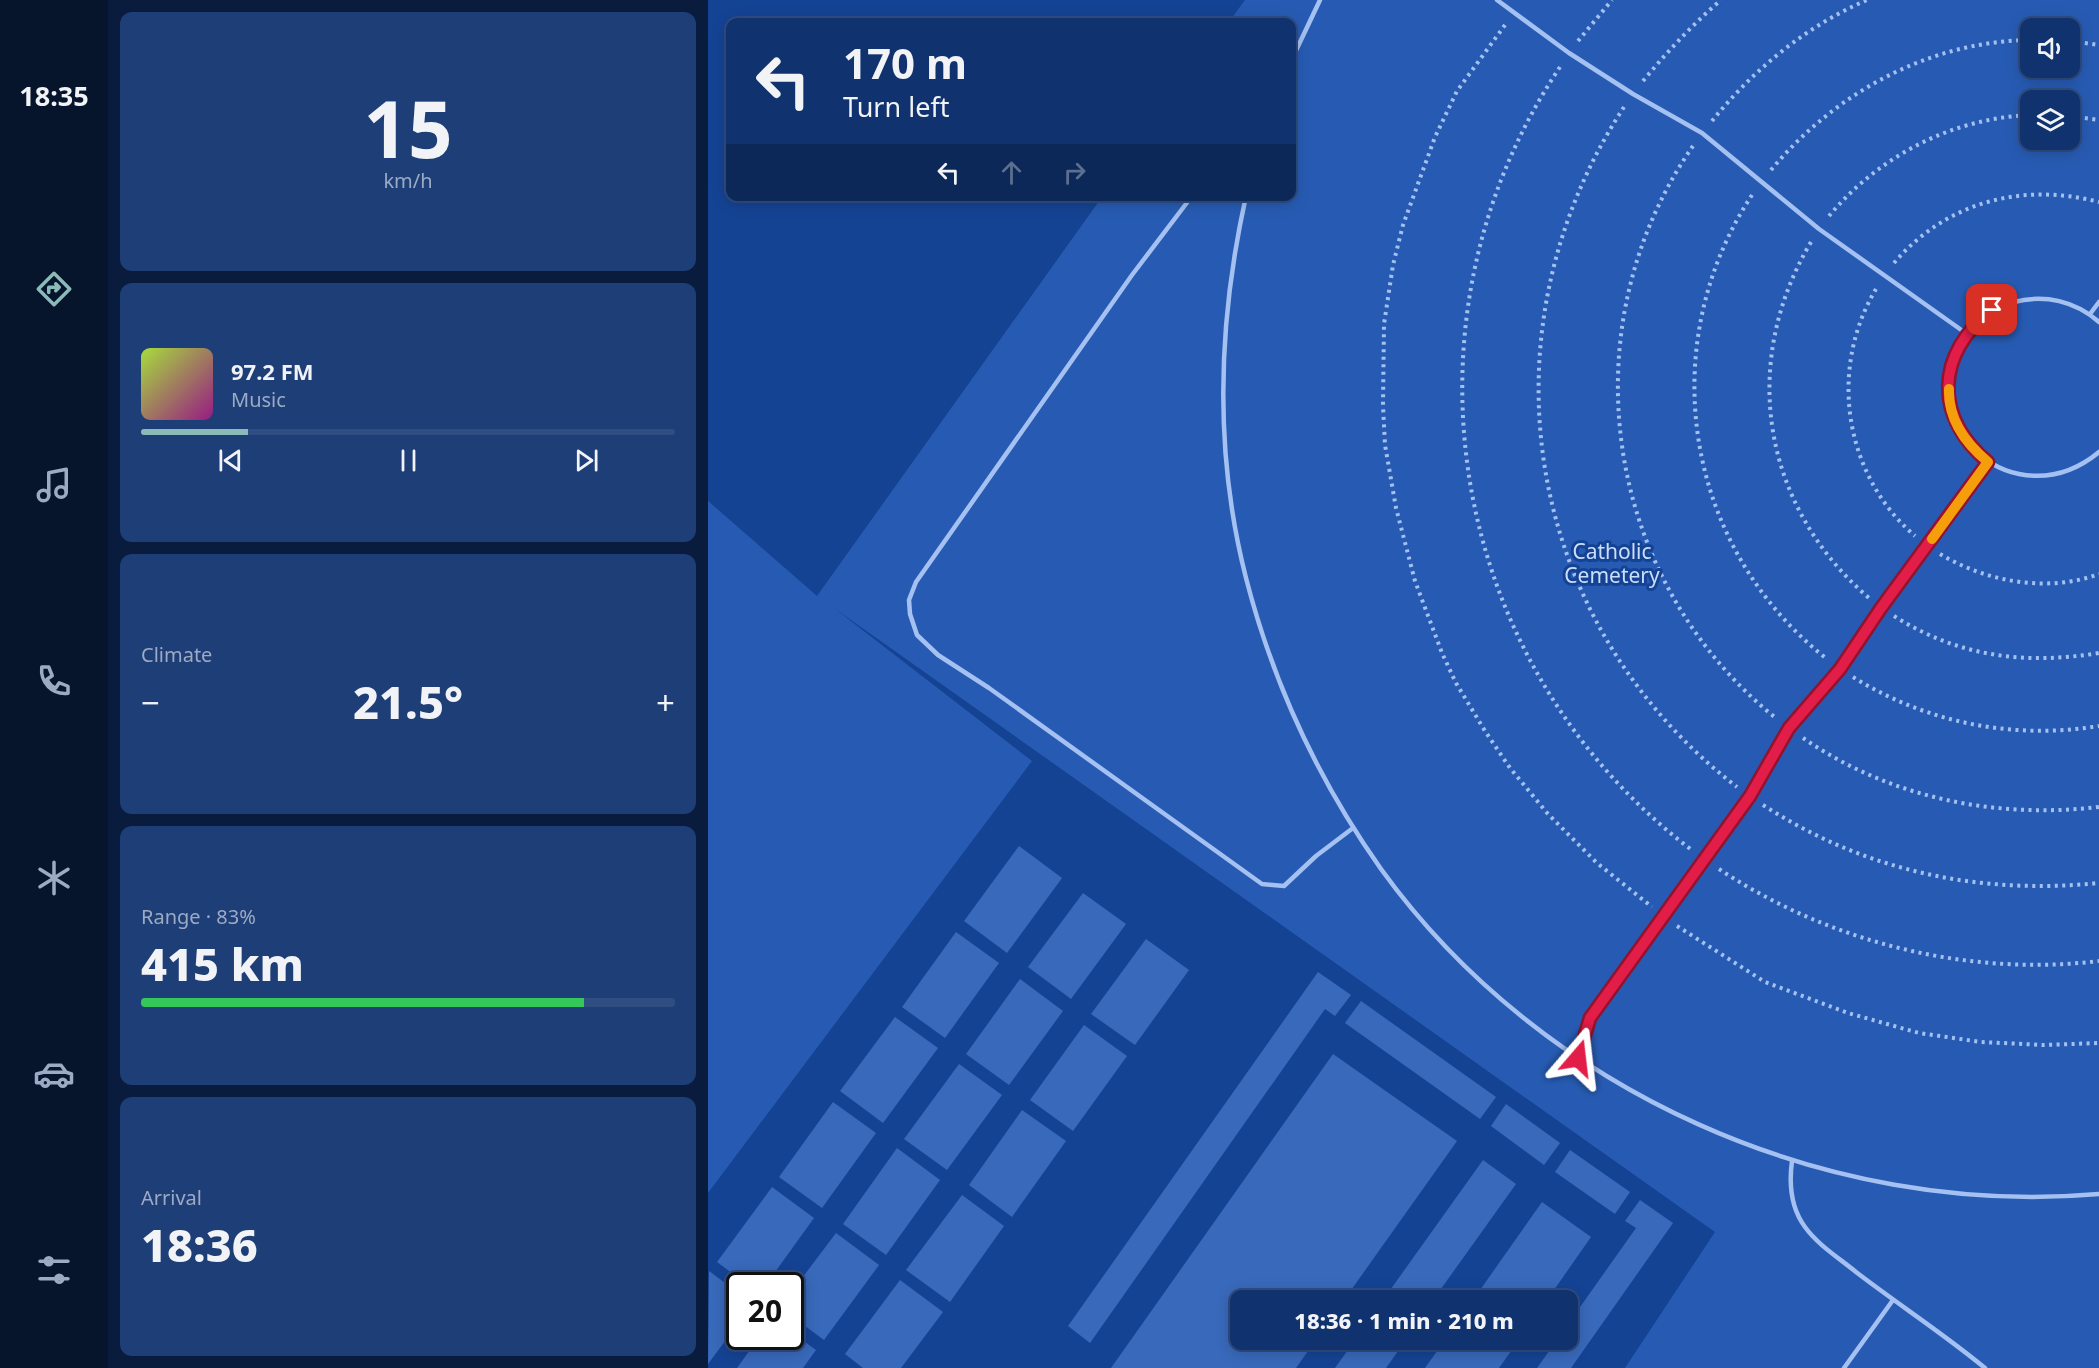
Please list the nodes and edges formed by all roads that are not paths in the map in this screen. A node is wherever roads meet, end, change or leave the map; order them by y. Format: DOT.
graph roads {
  1 [pos="1320,0"];
  2 [pos="1497,0"];
  3 [pos="1296,51"];
  4 [pos="1188,201"];
  5 [pos="1245,201"];
  6 [pos="2099,302"];
  7 [pos="2090,314"];
  8 [pos="2099,322"];
  9 [pos="1967,334"];
  10 [pos="2099,452"];
  11 [pos="1988,462"];
  12 [pos="1353,828"];
  13 [pos="1578,1058"];
  14 [pos="1792,1161"];
  15 [pos="2099,1194"];
  16 [pos="1893,1300"];
  17 [pos="1844,1368"];
  18 [pos="1985,1368"];
  1 -- 3 [label="lane"];
  2 -- 9 [label="lane"];
  4 -- 12 [label="lane"];
  5 -- 12 [label="lane"];
  6 -- 7 [label="lane"];
  7 -- 8 [label="lane"];
  7 -- 9 [label="lane"];
  9 -- 11 [label="lane"];
  10 -- 11 [label="lane"];
  11 -- 13 [label="lane"];
  12 -- 13 [label="lane"];
  13 -- 14 [label="lane"];
  14 -- 15 [label="lane"];
  14 -- 16 [label="lane"];
  16 -- 17 [label="lane"];
  16 -- 18 [label="lane"];
}
